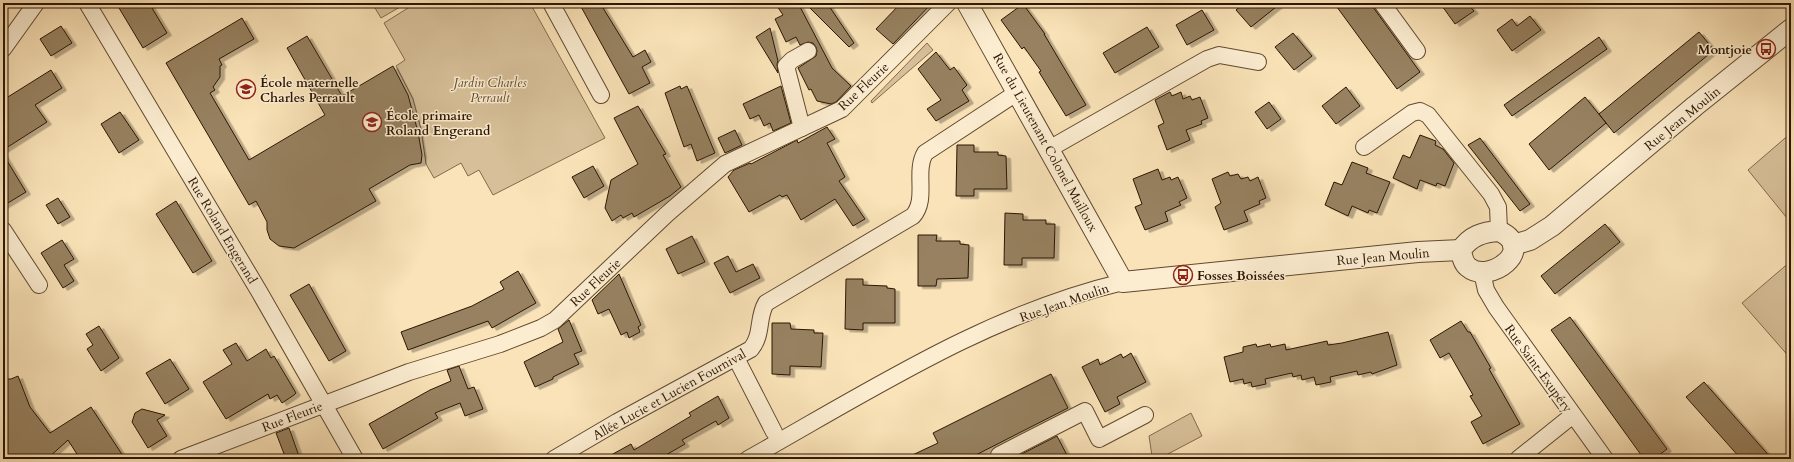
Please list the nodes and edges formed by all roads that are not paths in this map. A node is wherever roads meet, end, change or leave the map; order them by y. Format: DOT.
graph roads {
  1 [pos="36,3"];
  2 [pos="87,3"];
  3 [pos="551,3"];
  4 [pos="948,3"];
  5 [pos="967,3"];
  6 [pos="1382,3"];
  7 [pos="1791,29"];
  8 [pos="3,49"];
  9 [pos="808,51"];
  10 [pos="1417,51"];
  11 [pos="1258,62"];
  12 [pos="1018,92"];
  13 [pos="601,95"];
  14 [pos="802,128"];
  15 [pos="1364,147"];
  16 [pos="1049,149"];
  17 [pos="3,230"];
  18 [pos="1499,231"];
  19 [pos="1513,245"];
  20 [pos="1461,250"];
  21 [pos="1482,272"];
  22 [pos="1123,282"];
  23 [pos="39,285"];
  24 [pos="736,358"];
  25 [pos="324,404"];
  26 [pos="1145,415"];
  27 [pos="1573,415"];
  28 [pos="774,432"];
  29 [pos="180,459"];
  30 [pos="355,459"];
  31 [pos="554,459"];
  32 [pos="748,459"];
  33 [pos="998,459"];
  34 [pos="1518,459"];
  35 [pos="1605,459"];
  1 -- 8 [label="street"];
  2 -- 25 [label="street, Rue Roland Engerand"];
  3 -- 13 [label="street"];
  4 -- 14 [label="street, Rue Fleurie"];
  5 -- 12 [label="street, Rue du Lieutenant Colonel Mailloux"];
  6 -- 10 [label="street"];
  7 -- 19 [label="street, Rue Jean Moulin"];
  9 -- 14 [label="street"];
  11 -- 16 [label="street"];
  12 -- 16 [label="street, Rue du Lieutenant Colonel Mailloux"];
  12 -- 24 [label="street, Allée Lucie et Lucien Fournival"];
  14 -- 25 [label="street, Rue Fleurie"];
  15 -- 18 [label="street"];
  16 -- 22 [label="street, Rue du Lieutenant Colonel Mailloux"];
  17 -- 23 [label="street"];
  18 -- 19 [label="street"];
  18 -- 20 [label="street"];
  19 -- 21 [label="street"];
  20 -- 21 [label="street"];
  20 -- 22 [label="street, Rue Jean Moulin"];
  21 -- 27 [label="street, Rue Saint-Exupéry"];
  22 -- 32 [label="street, Rue Jean Moulin"];
  24 -- 28 [label="street"];
  24 -- 31 [label="street, Allée Lucie et Lucien Fournival"];
  25 -- 29 [label="street, Rue Fleurie"];
  25 -- 30 [label="street, Rue Roland Engerand"];
  26 -- 33 [label="street"];
  27 -- 34 [label="street"];
  27 -- 35 [label="street, Rue Saint-Exupéry"];
}
